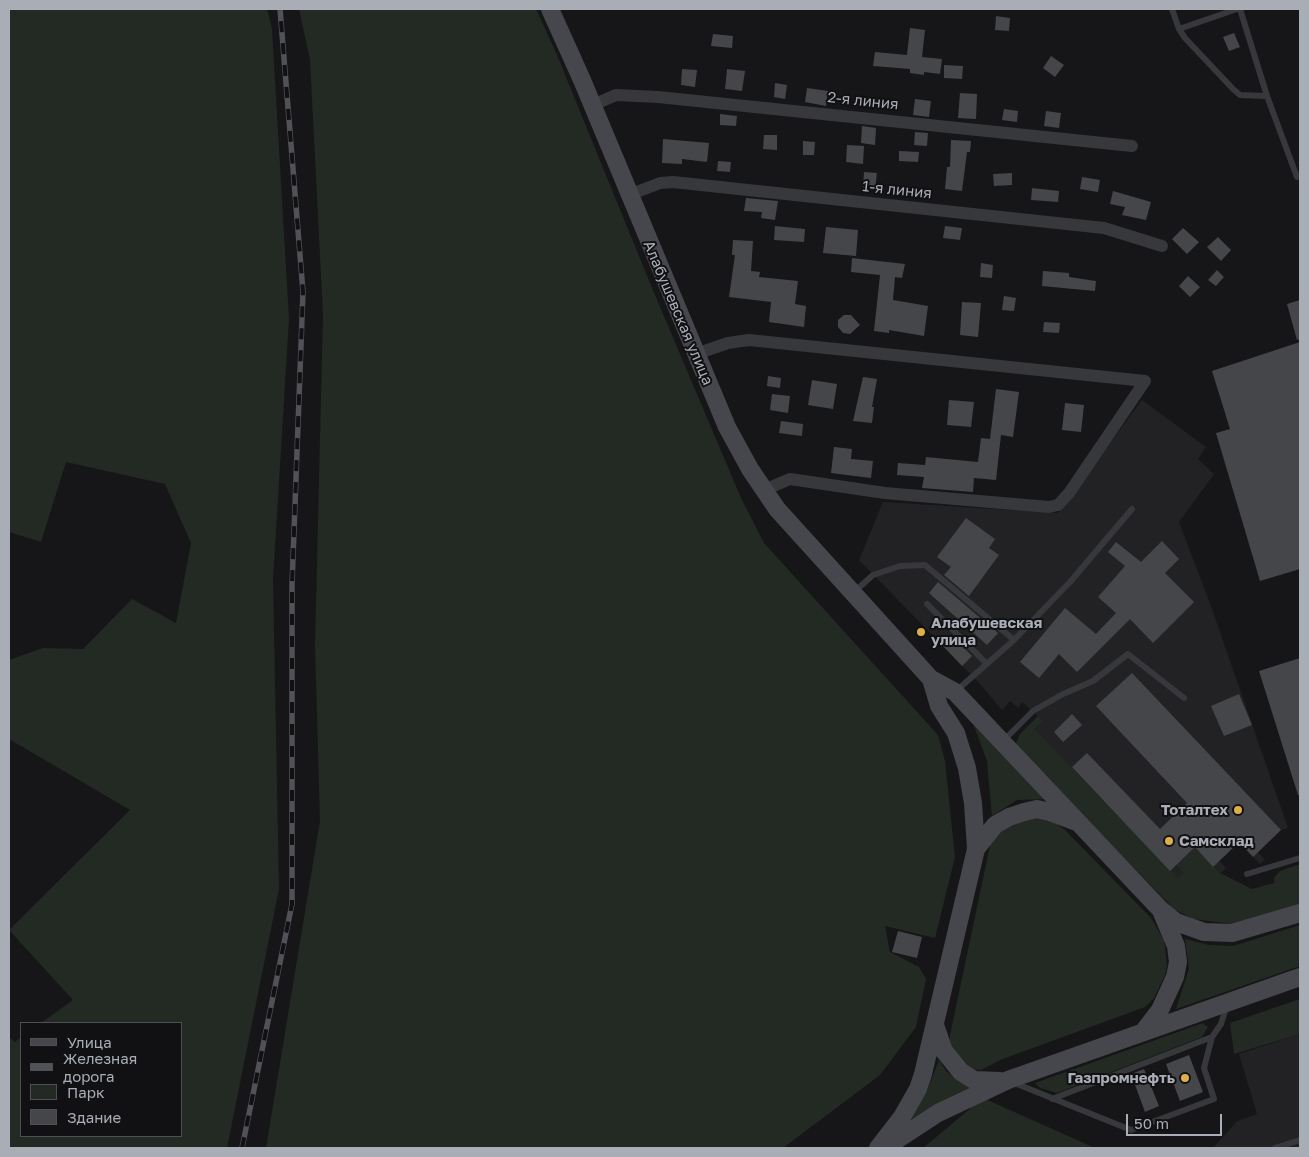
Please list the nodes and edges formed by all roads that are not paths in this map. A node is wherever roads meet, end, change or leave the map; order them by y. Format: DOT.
graph roads {
  1 [pos="550,9"];
  2 [pos="1172,9"];
  3 [pos="1239,9"];
  4 [pos="1179,29"];
  5 [pos="1268,96"];
  6 [pos="593,105"];
  7 [pos="1132,146"];
  8 [pos="1300,176"];
  9 [pos="629,195"];
  10 [pos="1162,246"];
  11 [pos="696,354"];
  12 [pos="764,490"];
  13 [pos="1132,509"];
  14 [pos="852,594"];
  15 [pos="927,604"];
  16 [pos="1014,640"];
  17 [pos="987,664"];
  18 [pos="931,679"];
  19 [pos="955,692"];
  20 [pos="1184,698"];
  21 [pos="1003,740"];
  22 [pos="1079,823"];
  23 [pos="976,849"];
  24 [pos="1300,858"];
  25 [pos="1247,874"];
  26 [pos="1160,909"];
  27 [pos="1300,914"];
  28 [pos="1300,977"];
  29 [pos="1228,1002"];
  30 [pos="935,1025"];
  31 [pos="1143,1032"];
  32 [pos="1212,1037"];
  33 [pos="1008,1080"];
  34 [pos="1052,1099"];
  35 [pos="1300,1140"];
  36 [pos="878,1148"];
  37 [pos="883,1148"];
  38 [pos="1275,1148"];
  1 -- 6 [label="street, Алабушевская улица"];
  2 -- 4 [label="lane"];
  3 -- 4 [label="lane"];
  3 -- 5 [label="lane"];
  4 -- 5 [label="lane"];
  5 -- 8 [label="lane"];
  6 -- 7 [label="street, 2-я линия"];
  6 -- 9 [label="street, Алабушевская улица"];
  9 -- 10 [label="street, 1-я линия"];
  9 -- 11 [label="street, Алабушевская улица"];
  11 -- 12 [label="street, Алабушевская улица"];
  11 -- 12 [label="street"];
  12 -- 14 [label="street, Алабушевская улица"];
  13 -- 16 [label="lane"];
  14 -- 16 [label="lane"];
  14 -- 18 [label="street, Алабушевская улица"];
  15 -- 17 [label="lane"];
  16 -- 17 [label="lane"];
  17 -- 19 [label="lane"];
  18 -- 19 [label="street, Алабушевская улица"];
  18 -- 23 [label="street, Алабушевская улица"];
  19 -- 21 [label="street, Алабушевская улица"];
  20 -- 21 [label="lane"];
  21 -- 22 [label="street, Алабушевская улица"];
  22 -- 23 [label="street"];
  22 -- 26 [label="street, Алабушевская улица"];
  23 -- 30 [label="street, Алабушевская улица"];
  24 -- 25 [label="lane"];
  26 -- 27 [label="street"];
  26 -- 31 [label="street"];
  28 -- 29 [label="street"];
  29 -- 31 [label="street"];
  29 -- 32 [label="lane"];
  30 -- 33 [label="street"];
  30 -- 36 [label="street, Алабушевская улица"];
  31 -- 33 [label="street"];
  32 -- 34 [label="lane"];
  32 -- 34 [label="lane"];
  33 -- 34 [label="lane"];
  33 -- 37 [label="street"];
  35 -- 38 [label="lane"];
}
